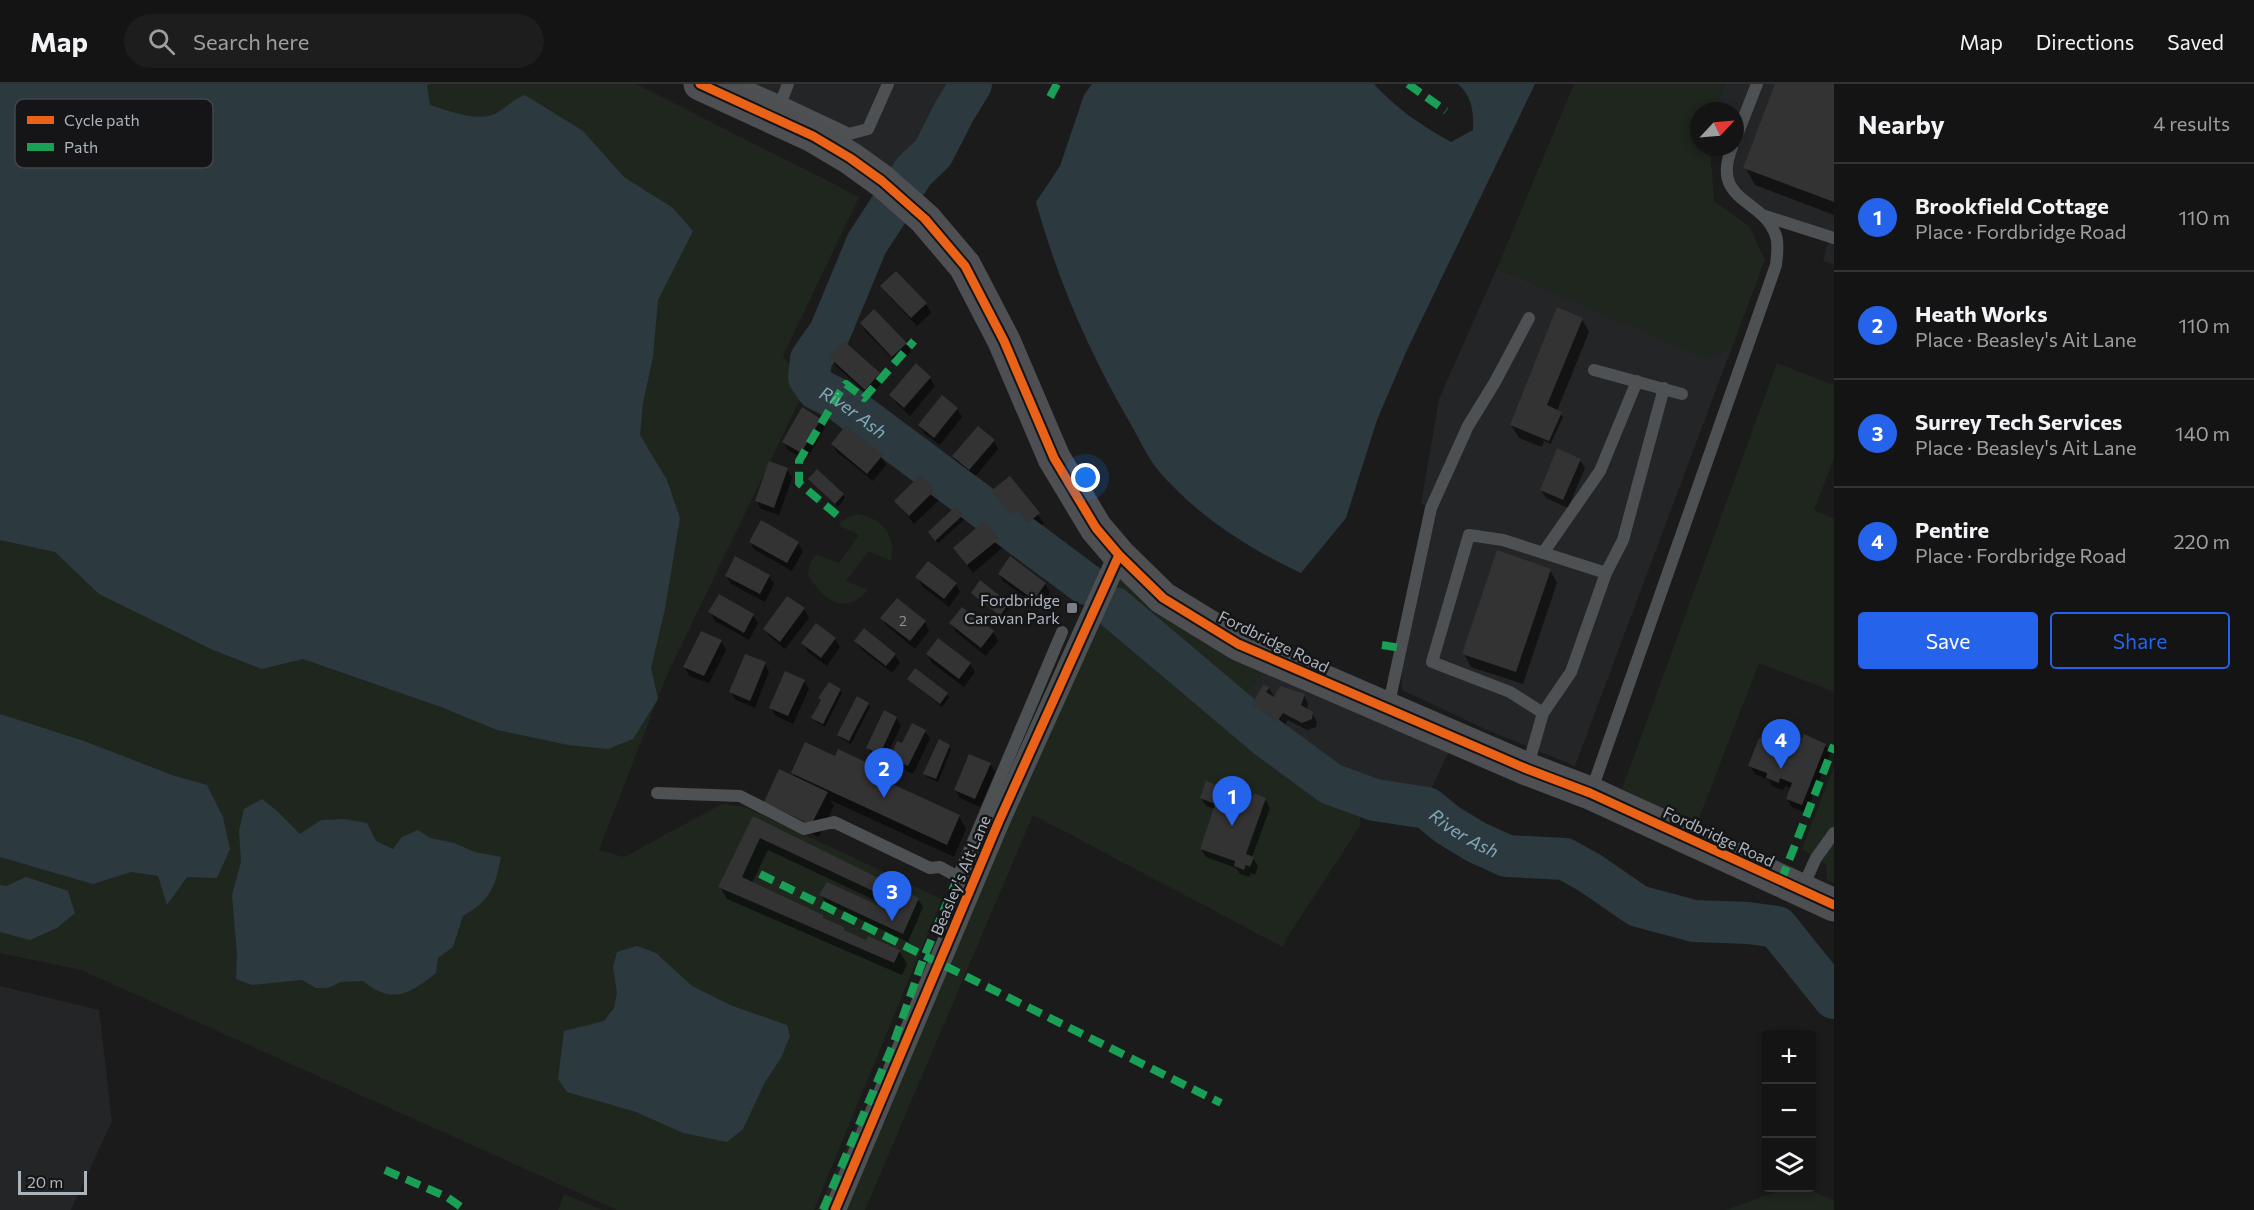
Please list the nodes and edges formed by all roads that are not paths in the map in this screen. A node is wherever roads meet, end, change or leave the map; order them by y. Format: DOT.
graph roads {
  1 [pos="700,84"];
  2 [pos="741,84"];
  3 [pos="788,84"];
  4 [pos="888,84"];
  5 [pos="1757,84"];
  6 [pos="778,110"];
  7 [pos="1744,117"];
  8 [pos="1729,156"];
  9 [pos="1761,214"];
  10 [pos="1834,238"];
  11 [pos="1529,318"];
  12 [pos="1594,370"];
  13 [pos="1637,381"];
  14 [pos="1664,388"];
  15 [pos="1682,394"];
  16 [pos="1543,554"];
  17 [pos="1119,555"];
  18 [pos="1606,573"];
  19 [pos="1062,632"];
  20 [pos="1388,709"];
  21 [pos="1543,713"];
  22 [pos="1527,769"];
  23 [pos="657,793"];
  24 [pos="1590,793"];
  25 [pos="1834,833"];
  26 [pos="1801,890"];
  27 [pos="1834,905"];
  28 [pos="835,1210"];
  1 -- 6 [label="street, Fordbridge Road"];
  2 -- 6 [label="lane"];
  3 -- 6 [label="lane"];
  4 -- 6 [label="lane"];
  5 -- 7 [label="lane"];
  6 -- 17 [label="street, Fordbridge Road"];
  8 -- 9 [label="lane"];
  9 -- 10 [label="lane"];
  9 -- 24 [label="lane"];
  11 -- 20 [label="lane"];
  12 -- 13 [label="lane"];
  13 -- 14 [label="lane"];
  13 -- 16 [label="lane"];
  14 -- 15 [label="lane"];
  14 -- 18 [label="lane"];
  16 -- 18 [label="lane"];
  16 -- 21 [label="lane"];
  17 -- 20 [label="street, Fordbridge Road"];
  17 -- 28 [label="street, Beasley's Ait Lane"];
  18 -- 21 [label="lane"];
  19 -- 23 [label="lane"];
  20 -- 22 [label="street, Fordbridge Road"];
  21 -- 22 [label="lane"];
  22 -- 24 [label="street, Fordbridge Road"];
  24 -- 26 [label="street, Fordbridge Road"];
  25 -- 26 [label="lane"];
  26 -- 27 [label="street, Fordbridge Road"];
}
